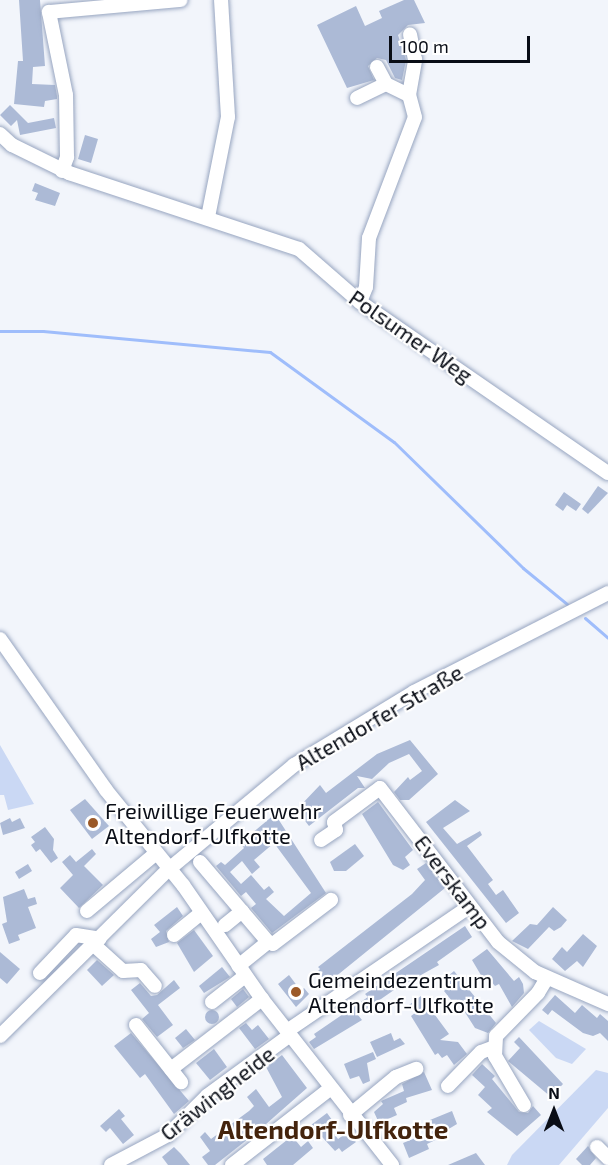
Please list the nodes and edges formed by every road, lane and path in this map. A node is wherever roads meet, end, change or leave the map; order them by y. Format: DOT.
graph roads {
  1 [pos="180,0"];
  2 [pos="221,0"];
  3 [pos="410,34"];
  4 [pos="377,67"];
  5 [pos="387,84"];
  6 [pos="409,95"];
  7 [pos="357,98"];
  8 [pos="0,134"];
  9 [pos="62,171"];
  10 [pos="208,217"];
  11 [pos="360,302"];
  12 [pos="608,473"];
  13 [pos="608,593"];
  14 [pos="0,639"];
  15 [pos="321,840"];
  16 [pos="154,854"];
  17 [pos="200,862"];
  18 [pos="168,870"];
  19 [pos="331,900"];
  20 [pos="469,907"];
  21 [pos="87,911"];
  22 [pos="242,911"];
  23 [pos="200,914"];
  24 [pos="225,925"];
  25 [pos="174,935"];
  26 [pos="97,942"];
  27 [pos="268,942"];
  28 [pos="242,971"];
  29 [pos="40,973"];
  30 [pos="547,978"];
  31 [pos="155,986"];
  32 [pos="262,999"];
  33 [pos="212,1002"];
  34 [pos="608,1004"];
  35 [pos="136,1025"];
  36 [pos="289,1034"];
  37 [pos="0,1036"];
  38 [pos="495,1047"];
  39 [pos="171,1069"];
  40 [pos="416,1069"];
  41 [pos="181,1082"];
  42 [pos="448,1086"];
  43 [pos="330,1088"];
  44 [pos="524,1105"];
  45 [pos="350,1115"];
  46 [pos="597,1148"];
  47 [pos="608,1158"];
  48 [pos="111,1165"];
  49 [pos="232,1165"];
  50 [pos="392,1165"];
  1 -- 9 [label="street"];
  2 -- 10 [label="street"];
  3 -- 6 [label="street"];
  4 -- 5 [label="street"];
  5 -- 6 [label="street"];
  5 -- 7 [label="street"];
  6 -- 11 [label="street"];
  8 -- 9 [label="street, Polsumer Weg"];
  9 -- 10 [label="street, Polsumer Weg"];
  10 -- 11 [label="street, Polsumer Weg"];
  11 -- 12 [label="street, Polsumer Weg"];
  13 -- 18 [label="street, Altendorfer Straße"];
  14 -- 16 [label="street"];
  15 -- 20 [label="street, Everskamp"];
  16 -- 18 [label="street"];
  16 -- 21 [label="street"];
  17 -- 22 [label="street"];
  18 -- 23 [label="street, Gräwingheide"];
  18 -- 26 [label="street, Altendorfer Straße"];
  19 -- 27 [label="street"];
  20 -- 30 [label="street, Everskamp"];
  20 -- 36 [label="street"];
  22 -- 24 [label="street"];
  22 -- 27 [label="street"];
  23 -- 25 [label="street"];
  23 -- 28 [label="street, Gräwingheide"];
  26 -- 29 [label="street"];
  26 -- 31 [label="street"];
  26 -- 37 [label="street, Altendorfer Straße"];
  27 -- 28 [label="street"];
  28 -- 32 [label="street, Gräwingheide"];
  28 -- 33 [label="street"];
  30 -- 34 [label="street, Everskamp"];
  30 -- 38 [label="street"];
  32 -- 36 [label="street, Gräwingheide"];
  32 -- 39 [label="street, Gräwingheide"];
  35 -- 39 [label="street, Gräwingheide"];
  36 -- 43 [label="street, Gräwingheide"];
  36 -- 48 [label="street, Gräwingheide"];
  38 -- 42 [label="street"];
  38 -- 44 [label="street"];
  39 -- 41 [label="street, Gräwingheide"];
  40 -- 45 [label="street"];
  43 -- 45 [label="street, Gräwingheide"];
  43 -- 49 [label="street"];
  45 -- 50 [label="street, Gräwingheide"];
  46 -- 47 [label="street"];
}
